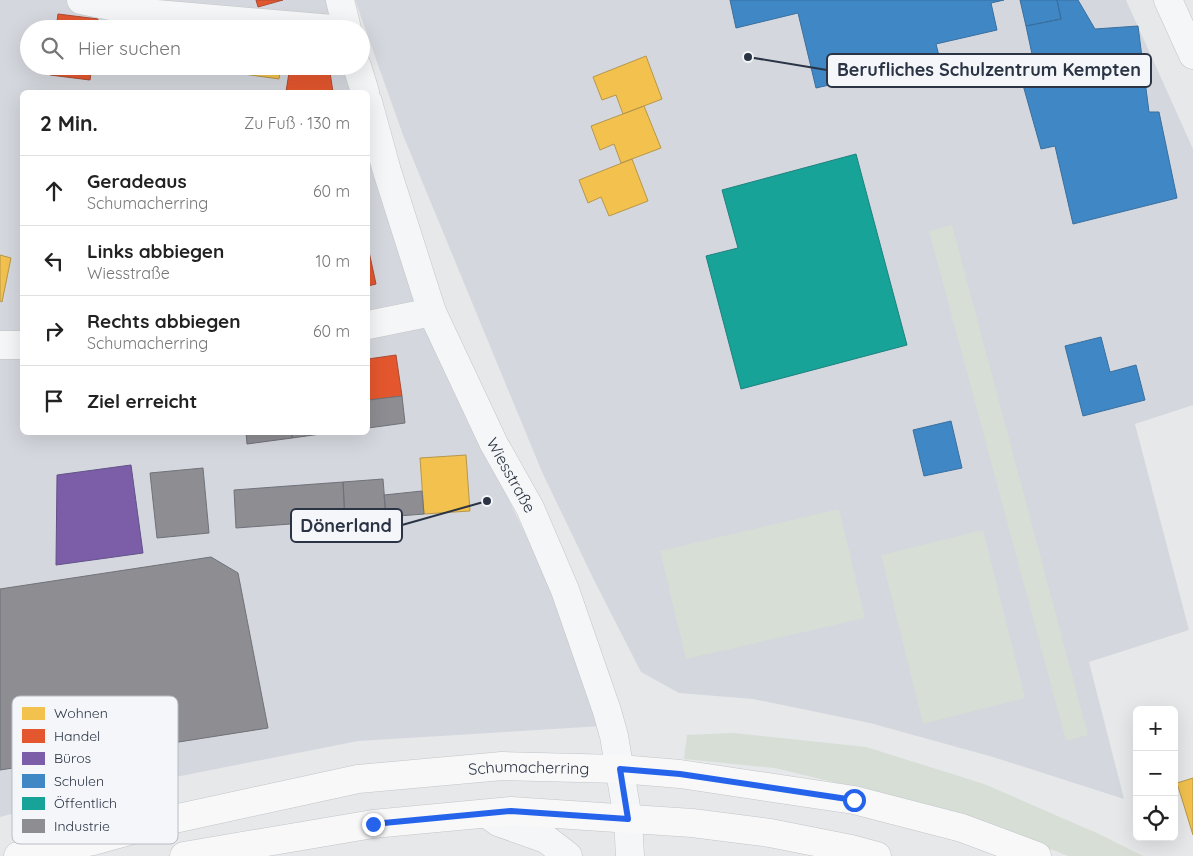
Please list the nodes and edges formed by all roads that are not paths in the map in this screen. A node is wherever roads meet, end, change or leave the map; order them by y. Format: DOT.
graph roads {
  1 [pos="81,0"];
  2 [pos="340,0"];
  3 [pos="1168,0"];
  4 [pos="227,20"];
  5 [pos="345,20"];
  6 [pos="1193,55"];
  7 [pos="360,75"];
  8 [pos="364,90"];
  9 [pos="370,109"];
  10 [pos="432,312"];
  11 [pos="370,325"];
  12 [pos="0,345"];
  13 [pos="20,345"];
  14 [pos="620,769"];
  15 [pos="487,814"];
  16 [pos="178,818"];
  17 [pos="628,819"];
  18 [pos="78,844"];
  19 [pos="18,856"];
  20 [pos="184,856"];
  21 [pos="568,856"];
  22 [pos="630,856"];
  23 [pos="877,856"];
  24 [pos="1037,856"];
  1 -- 4 [label="street"];
  2 -- 5 [label="street"];
  3 -- 6 [label="street"];
  7 -- 8 [label="street"];
  9 -- 10 [label="street, Wiesstraße"];
  10 -- 11 [label="street"];
  10 -- 14 [label="street, Wiesstraße"];
  12 -- 13 [label="street"];
  14 -- 16 [label="main road, Schumacherring"];
  14 -- 17 [label="street, Wiesstraße"];
  14 -- 24 [label="main road, Schumacherring"];
  15 -- 17 [label="main road"];
  15 -- 20 [label="main road"];
  15 -- 21 [label="street"];
  17 -- 22 [label="street, Wiesstraße"];
  17 -- 23 [label="main road"];
  18 -- 19 [label="main road, Schumacherring"];
}
